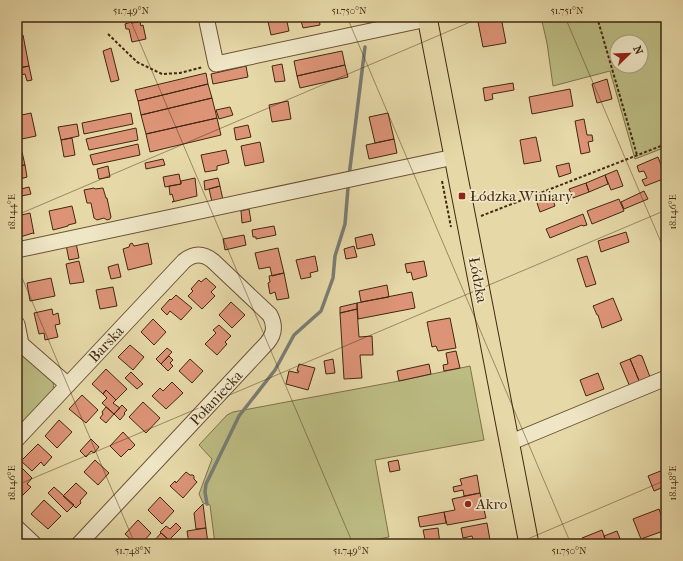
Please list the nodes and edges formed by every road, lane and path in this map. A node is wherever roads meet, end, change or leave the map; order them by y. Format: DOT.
graph roads {
  1 [pos="206,17"];
  2 [pos="597,17"];
  3 [pos="427,18"];
  4 [pos="108,34"];
  5 [pos="216,64"];
  6 [pos="666,144"];
  7 [pos="636,155"];
  8 [pos="454,158"];
  9 [pos="466,221"];
  10 [pos="17,250"];
  11 [pos="198,254"];
  12 [pos="17,324"];
  13 [pos="19,344"];
  14 [pos="666,378"];
  15 [pos="68,385"];
  16 [pos="17,438"];
  17 [pos="509,443"];
  18 [pos="17,528"];
  19 [pos="34,544"];
  20 [pos="79,544"];
  21 [pos="529,544"];
  1 -- 5 [label="street"];
  2 -- 7 [label="path"];
  3 -- 5 [label="street"];
  3 -- 8 [label="main road, Łódzka"];
  4 -- 5 [label="path"];
  6 -- 7 [label="path"];
  7 -- 9 [label="path"];
  8 -- 9 [label="main road, Łódzka"];
  8 -- 10 [label="street"];
  9 -- 17 [label="main road, Łódzka"];
  11 -- 15 [label="street, Barska"];
  11 -- 20 [label="street, Połaniecka"];
  12 -- 13 [label="street"];
  13 -- 15 [label="street"];
  14 -- 17 [label="street"];
  15 -- 16 [label="street, Barska"];
  17 -- 21 [label="main road, Łódzka"];
  18 -- 19 [label="street"];
}
